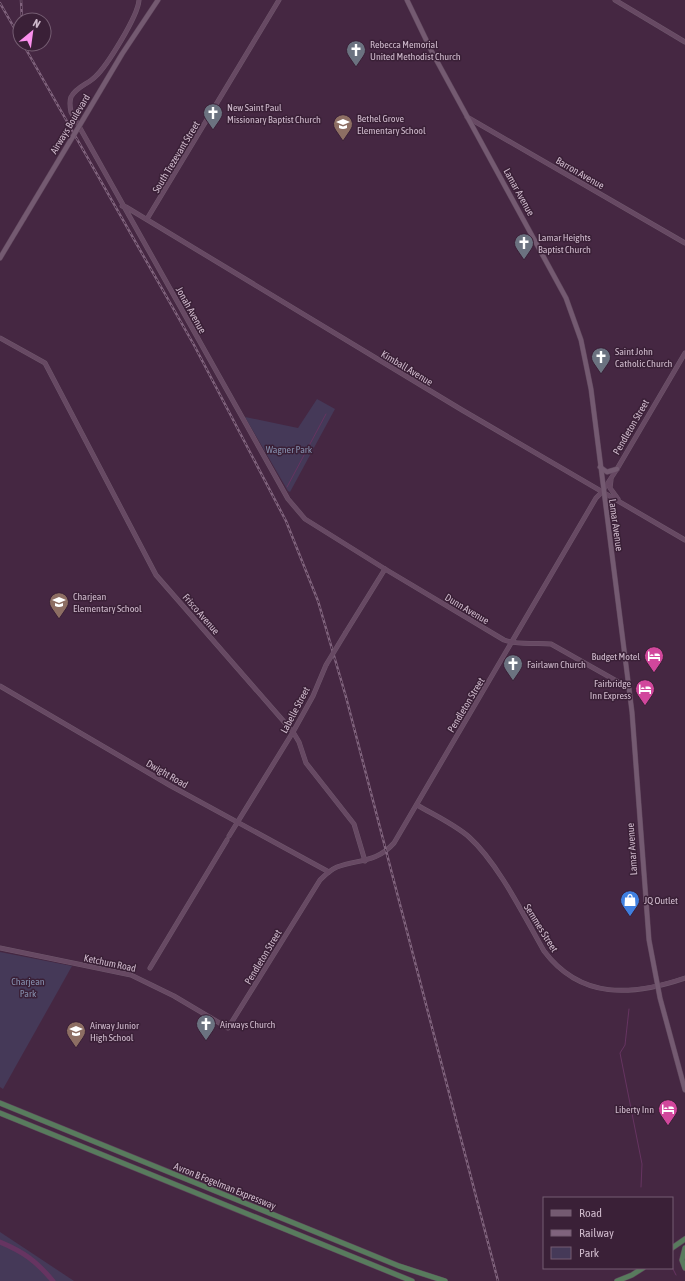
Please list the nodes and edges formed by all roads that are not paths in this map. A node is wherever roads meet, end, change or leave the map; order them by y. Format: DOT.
graph roads {
  1 [pos="139,0"];
  2 [pos="158,0"];
  3 [pos="279,0"];
  4 [pos="407,0"];
  5 [pos="615,0"];
  6 [pos="685,42"];
  7 [pos="69,105"];
  8 [pos="467,117"];
  9 [pos="122,206"];
  10 [pos="147,219"];
  11 [pos="685,243"];
  12 [pos="0,258"];
  13 [pos="0,338"];
  14 [pos="685,353"];
  15 [pos="600,467"];
  16 [pos="617,469"];
  17 [pos="612,476"];
  18 [pos="602,492"];
  19 [pos="620,502"];
  20 [pos="305,519"];
  21 [pos="685,540"];
  22 [pos="385,569"];
  23 [pos="511,643"];
  24 [pos="0,686"];
  25 [pos="629,688"];
  26 [pos="293,732"];
  27 [pos="417,805"];
  28 [pos="237,823"];
  29 [pos="365,861"];
  30 [pos="329,872"];
  31 [pos="0,948"];
  32 [pos="150,968"];
  33 [pos="685,978"];
  34 [pos="657,985"];
  35 [pos="228,1028"];
  36 [pos="685,1090"];
  37 [pos="0,1103"];
  38 [pos="0,1113"];
  39 [pos="685,1239"];
  40 [pos="673,1247"];
  41 [pos="685,1248"];
  42 [pos="685,1268"];
  43 [pos="641,1269"];
  44 [pos="412,1281"];
  45 [pos="445,1281"];
  46 [pos="617,1281"];
  1 -- 7 [label="street, Airways Boulevard"];
  2 -- 12 [label="main road, Airways Boulevard, bridge"];
  3 -- 10 [label="street, South Trezevant Street"];
  4 -- 8 [label="main road, Lamar Avenue"];
  5 -- 6 [label="street"];
  7 -- 9 [label="street, Jonah Avenue"];
  8 -- 11 [label="street, Barron Avenue"];
  8 -- 15 [label="main road, Lamar Avenue"];
  9 -- 10 [label="street, Kimball Avenue"];
  9 -- 20 [label="street, Jonah Avenue"];
  10 -- 18 [label="street, Kimball Avenue"];
  13 -- 26 [label="street, Frisco Avenue"];
  14 -- 16 [label="street, Pendleton Street"];
  15 -- 16 [label="main road"];
  15 -- 18 [label="main road, Lamar Avenue"];
  16 -- 17 [label="street, Pendleton Street"];
  17 -- 18 [label="street, Pendleton Street"];
  17 -- 19 [label="street"];
  18 -- 19 [label="street, Kimball Avenue"];
  18 -- 23 [label="street, Pendleton Street"];
  18 -- 25 [label="main road, Lamar Avenue"];
  19 -- 21 [label="street, Kimball Avenue"];
  20 -- 22 [label="street, Dunn Avenue"];
  22 -- 23 [label="street, Dunn Avenue"];
  22 -- 26 [label="street, Labelle Street, bridge"];
  23 -- 25 [label="street"];
  23 -- 27 [label="street, Pendleton Street"];
  24 -- 28 [label="street, Dwight Road"];
  25 -- 34 [label="main road, Lamar Avenue"];
  26 -- 28 [label="street, Labelle Street"];
  26 -- 29 [label="street, Frisco Avenue"];
  27 -- 29 [label="street, Pendleton Street"];
  27 -- 34 [label="street, Semmes Street"];
  28 -- 30 [label="street, Dwight Road"];
  28 -- 32 [label="street, Labelle Street"];
  29 -- 30 [label="street, Pendleton Street"];
  30 -- 35 [label="street, Pendleton Street"];
  31 -- 35 [label="street, Ketchum Road"];
  33 -- 34 [label="street, Semmes Street"];
  34 -- 36 [label="main road, Lamar Avenue"];
  37 -- 45 [label="highway, Avron B Fogelman Expressway"];
  38 -- 44 [label="highway, Avron B Fogelman Expressway"];
  39 -- 40 [label="highway"];
  41 -- 42 [label="highway"];
  43 -- 46 [label="highway"];
}
